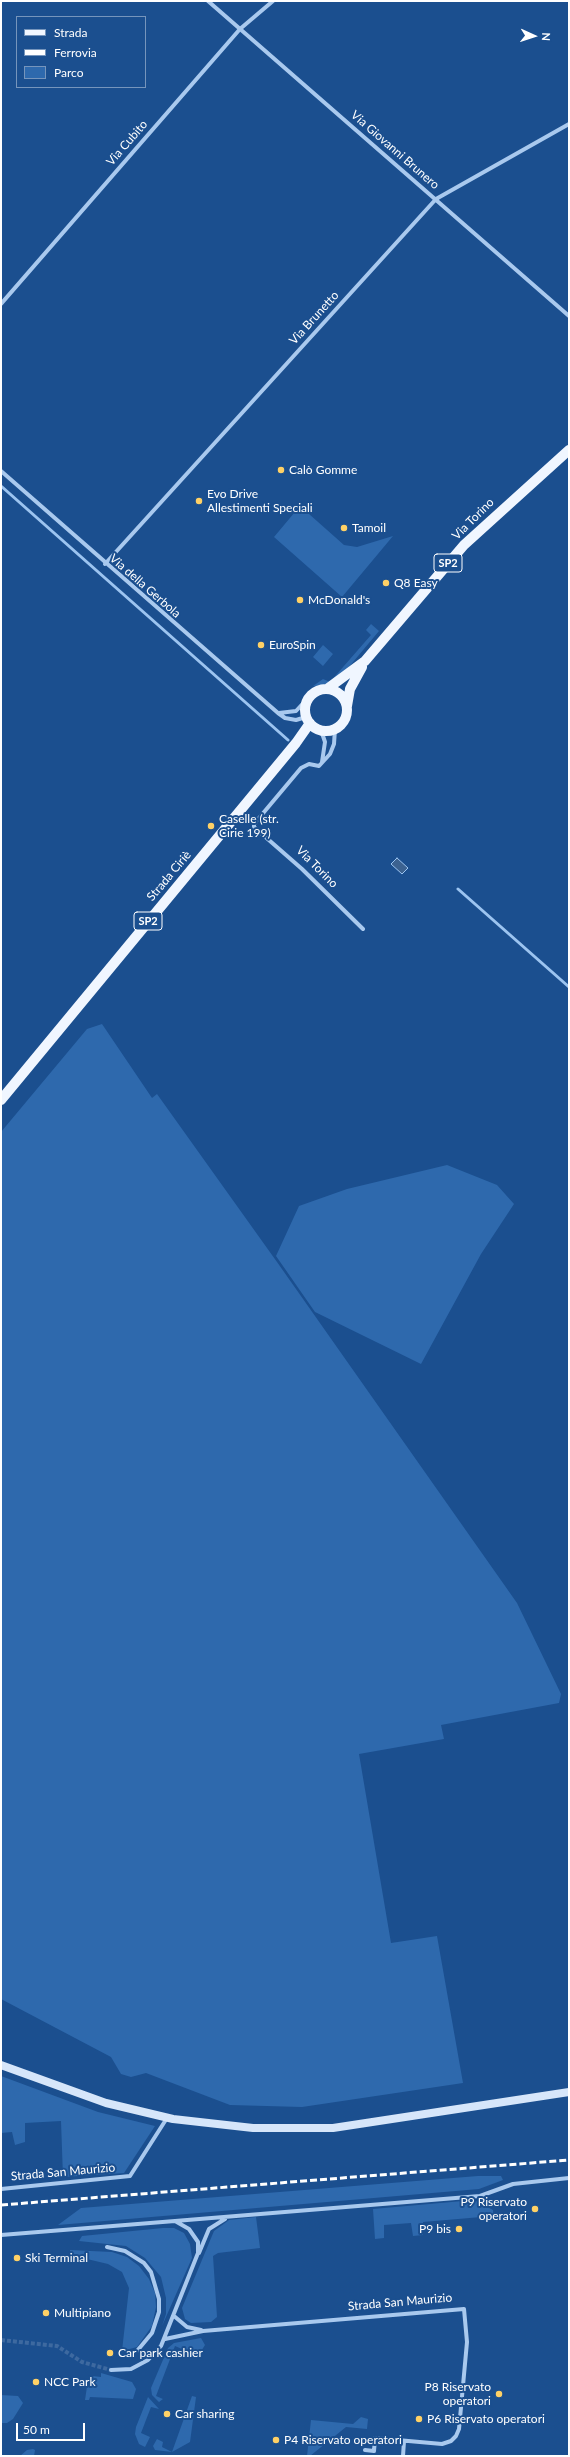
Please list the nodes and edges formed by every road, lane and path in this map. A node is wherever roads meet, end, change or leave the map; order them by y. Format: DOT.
graph roads {
  1 [pos="208,1"];
  2 [pos="273,1"];
  3 [pos="240,29"];
  4 [pos="569,124"];
  5 [pos="436,198"];
  6 [pos="1,304"];
  7 [pos="569,316"];
  8 [pos="569,450"];
  9 [pos="569,458"];
  10 [pos="1,471"];
  11 [pos="542,474"];
  12 [pos="105,564"];
  13 [pos="365,661"];
  14 [pos="327,689"];
  15 [pos="309,697"];
  16 [pos="347,706"];
  17 [pos="278,713"];
  18 [pos="314,725"];
  19 [pos="335,729"];
  20 [pos="322,762"];
  21 [pos="363,929"];
  22 [pos="1,1100"];
  23 [pos="1,2065"];
  24 [pos="569,2092"];
  25 [pos="167,2118"];
  26 [pos="569,2178"];
  27 [pos="1,2189"];
  28 [pos="233,2216"];
  29 [pos="175,2221"];
  30 [pos="1,2235"];
  31 [pos="107,2247"];
  32 [pos="198,2256"];
  33 [pos="174,2316"];
  34 [pos="203,2331"];
  35 [pos="165,2339"];
  36 [pos="128,2355"];
  37 [pos="111,2370"];
  38 [pos="404,2441"];
  39 [pos="365,2450"];
  40 [pos="403,2456"];
  1 -- 3 [label="street, Via Giovanni Brunero"];
  2 -- 3 [label="street, Via Cubito"];
  3 -- 5 [label="street, Via Giovanni Brunero"];
  3 -- 6 [label="street, Via Cubito"];
  4 -- 5 [label="street, Via Brunetto"];
  5 -- 7 [label="street, Via Giovanni Brunero"];
  5 -- 12 [label="street, Via Brunetto"];
  8 -- 11 [label="main road, Via Torino"];
  9 -- 11 [label="main road, Via Torino"];
  10 -- 12 [label="street, Via della Gerbola"];
  11 -- 13 [label="main road, Via Torino / SP2"];
  12 -- 17 [label="street, Via della Gerbola"];
  13 -- 14 [label="main road, Via Torino / SP2"];
  13 -- 16 [label="main road, Via Torino / SP2"];
  14 -- 15 [label="main road"];
  14 -- 16 [label="main road"];
  15 -- 17 [label="street"];
  15 -- 18 [label="main road"];
  16 -- 19 [label="main road"];
  17 -- 18 [label="street, Via della Gerbola"];
  18 -- 19 [label="main road"];
  18 -- 20 [label="street"];
  18 -- 22 [label="main road, Strada Ciriè / SP2"];
  19 -- 20 [label="street"];
  20 -- 21 [label="street, Via Torino"];
  23 -- 25 [label="main road"];
  24 -- 25 [label="main road"];
  25 -- 27 [label="street, Strada San Maurizio"];
  26 -- 28 [label="street"];
  28 -- 29 [label="street"];
  28 -- 32 [label="street"];
  29 -- 30 [label="street"];
  29 -- 32 [label="street"];
  31 -- 36 [label="street"];
  32 -- 33 [label="street"];
  33 -- 34 [label="street, Strada San Maurizio"];
  33 -- 35 [label="street"];
  34 -- 35 [label="street, Strada San Maurizio"];
  34 -- 38 [label="street, Strada San Maurizio"];
  35 -- 37 [label="street"];
  38 -- 39 [label="street, Strada San Maurizio"];
  38 -- 40 [label="street"];
}
